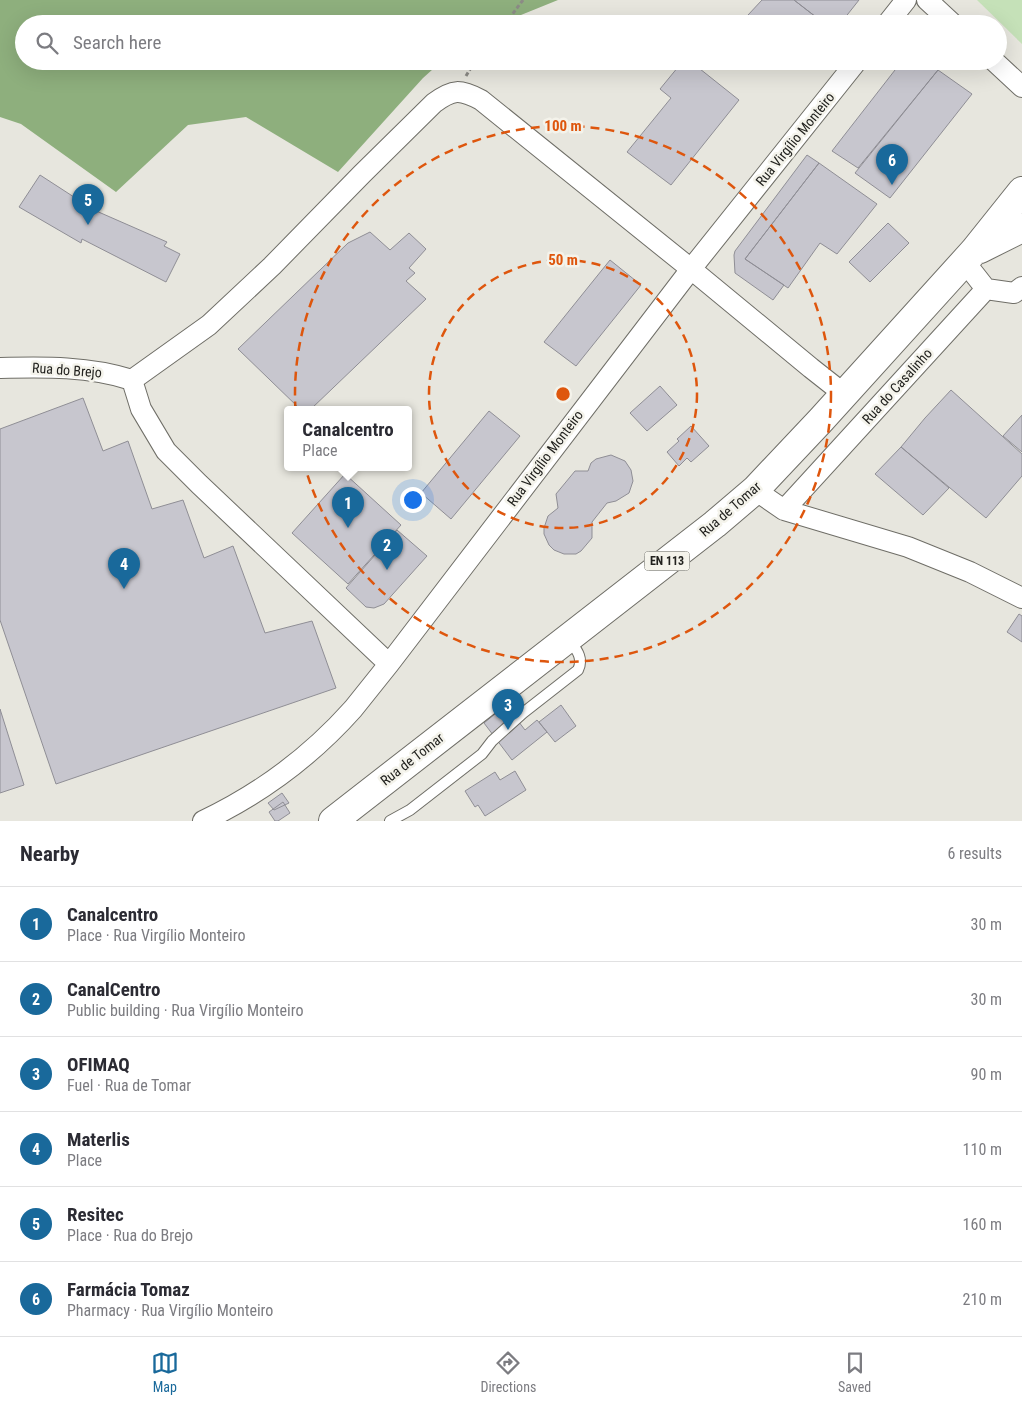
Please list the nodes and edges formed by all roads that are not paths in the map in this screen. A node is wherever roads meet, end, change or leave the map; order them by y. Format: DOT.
graph roads {
  1 [pos="906,0"];
  2 [pos="927,0"];
  3 [pos="894,15"];
  4 [pos="943,15"];
  5 [pos="850,70"];
  6 [pos="1003,70"];
  7 [pos="1021,87"];
  8 [pos="1022,191"];
  9 [pos="1022,228"];
  10 [pos="969,256"];
  11 [pos="691,269"];
  12 [pos="1022,287"];
  13 [pos="986,289"];
  14 [pos="0,368"];
  15 [pos="132,380"];
  16 [pos="844,394"];
  17 [pos="755,490"];
  18 [pos="784,510"];
  19 [pos="1022,598"];
  20 [pos="568,637"];
  21 [pos="389,664"];
  22 [pos="340,820"];
  23 [pos="203,821"];
  24 [pos="390,821"];
  1 -- 3 [label="street"];
  2 -- 4 [label="street"];
  5 -- 11 [label="street, Rua Virgílio Monteiro"];
  6 -- 7 [label="street"];
  8 -- 10 [label="main road, Rua de Tomar / EN 113"];
  9 -- 10 [label="main road, Rua de Tomar / EN 113"];
  10 -- 13 [label="street"];
  10 -- 16 [label="main road, Rua de Tomar / EN 113"];
  11 -- 15 [label="street"];
  11 -- 16 [label="street"];
  11 -- 21 [label="street, Rua Virgílio Monteiro"];
  12 -- 13 [label="street"];
  13 -- 18 [label="street, Rua do Casalinho"];
  14 -- 15 [label="street, Rua do Brejo"];
  15 -- 21 [label="street"];
  16 -- 17 [label="main road, Rua de Tomar / EN 113"];
  17 -- 18 [label="street"];
  17 -- 20 [label="main road, Rua de Tomar / EN 113"];
  18 -- 19 [label="street"];
  20 -- 22 [label="main road, Rua de Tomar / EN 113"];
  20 -- 24 [label="lane"];
  21 -- 23 [label="street, Rua Virgílio Monteiro"];
}
